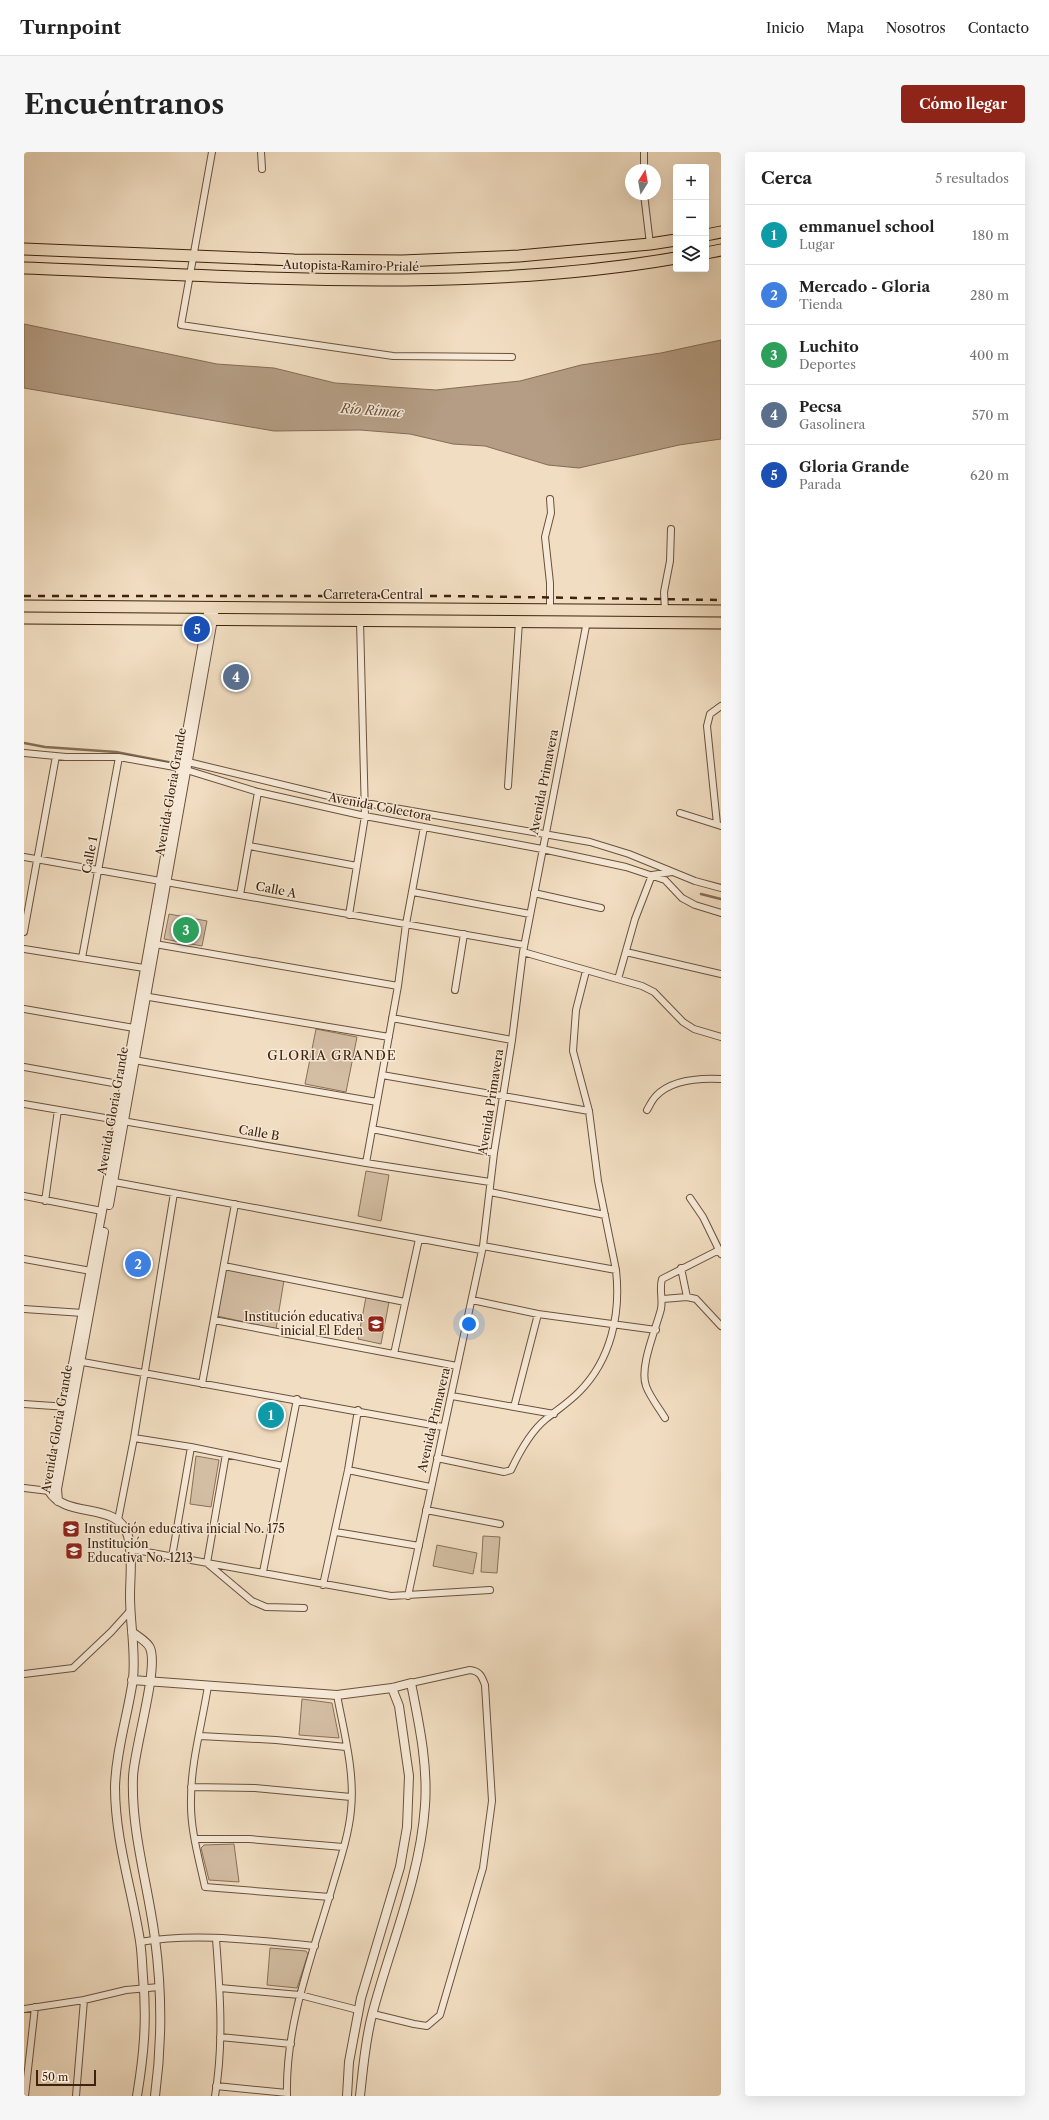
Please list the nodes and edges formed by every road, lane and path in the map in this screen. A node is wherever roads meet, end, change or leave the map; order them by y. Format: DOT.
graph roads {
  1 [pos="212,152"];
  2 [pos="262,152"];
  3 [pos="644,152"];
  4 [pos="644,164"];
  5 [pos="262,169"];
  6 [pos="645,200"];
  7 [pos="721,232"];
  8 [pos="709,234"];
  9 [pos="673,240"];
  10 [pos="650,244"];
  11 [pos="24,248"];
  12 [pos="721,250"];
  13 [pos="709,252"];
  14 [pos="194,254"];
  15 [pos="673,258"];
  16 [pos="24,268"];
  17 [pos="190,274"];
  18 [pos="512,357"];
  19 [pos="550,499"];
  20 [pos="671,529"];
  21 [pos="24,606"];
  22 [pos="212,608"];
  23 [pos="550,609"];
  24 [pos="588,610"];
  25 [pos="665,611"];
  26 [pos="721,611"];
  27 [pos="24,618"];
  28 [pos="210,620"];
  29 [pos="360,621"];
  30 [pos="519,622"];
  31 [pos="587,622"];
  32 [pos="721,623"];
  33 [pos="721,706"];
  34 [pos="24,753"];
  35 [pos="56,756"];
  36 [pos="119,757"];
  37 [pos="188,762"];
  38 [pos="183,770"];
  39 [pos="508,786"];
  40 [pos="258,792"];
  41 [pos="365,801"];
  42 [pos="680,813"];
  43 [pos="365,816"];
  44 [pos="719,825"];
  45 [pos="424,827"];
  46 [pos="545,835"];
  47 [pos="249,846"];
  48 [pos="542,849"];
  49 [pos="24,857"];
  50 [pos="36,859"];
  51 [pos="357,866"];
  52 [pos="98,870"];
  53 [pos="674,872"];
  54 [pos="652,875"];
  55 [pos="164,881"];
  56 [pos="721,888"];
  57 [pos="413,892"];
  58 [pos="534,893"];
  59 [pos="240,895"];
  60 [pos="601,908"];
  61 [pos="721,913"];
  62 [pos="530,914"];
  63 [pos="349,915"];
  64 [pos="406,924"];
  65 [pos="24,932"];
  66 [pos="464,934"];
  67 [pos="155,944"];
  68 [pos="524,945"];
  69 [pos="24,949"];
  70 [pos="523,952"];
  71 [pos="626,952"];
  72 [pos="82,958"];
  73 [pos="144,968"];
  74 [pos="586,970"];
  75 [pos="721,974"];
  76 [pos="618,979"];
  77 [pos="398,986"];
  78 [pos="455,990"];
  79 [pos="142,996"];
  80 [pos="24,1009"];
  81 [pos="392,1018"];
  82 [pos="134,1028"];
  83 [pos="389,1037"];
  84 [pos="721,1037"];
  85 [pos="512,1040"];
  86 [pos="134,1060"];
  87 [pos="24,1067"];
  88 [pos="382,1075"];
  89 [pos="721,1079"];
  90 [pos="124,1086"];
  91 [pos="503,1097"];
  92 [pos="377,1102"];
  93 [pos="24,1104"];
  94 [pos="58,1110"];
  95 [pos="647,1110"];
  96 [pos="589,1111"];
  97 [pos="121,1120"];
  98 [pos="372,1130"];
  99 [pos="494,1153"];
  100 [pos="366,1163"];
  101 [pos="110,1181"];
  102 [pos="490,1182"];
  103 [pos="490,1192"];
  104 [pos="174,1193"];
  105 [pos="24,1196"];
  106 [pos="690,1198"];
  107 [pos="45,1200"];
  108 [pos="235,1204"];
  109 [pos="102,1211"];
  110 [pos="605,1215"];
  111 [pos="419,1239"];
  112 [pos="482,1248"];
  113 [pos="720,1252"];
  114 [pos="24,1259"];
  115 [pos="224,1266"];
  116 [pos="681,1268"];
  117 [pos="616,1270"];
  118 [pos="91,1271"];
  119 [pos="687,1297"];
  120 [pos="663,1299"];
  121 [pos="472,1300"];
  122 [pos="405,1302"];
  123 [pos="24,1309"];
  124 [pos="83,1313"];
  125 [pos="538,1314"];
  126 [pos="214,1320"];
  127 [pos="615,1325"];
  128 [pos="721,1326"];
  129 [pos="656,1330"];
  130 [pos="394,1354"];
  131 [pos="78,1361"];
  132 [pos="457,1366"];
  133 [pos="144,1372"];
  134 [pos="202,1384"];
  135 [pos="452,1396"];
  136 [pos="297,1399"];
  137 [pos="24,1404"];
  138 [pos="69,1407"];
  139 [pos="514,1407"];
  140 [pos="358,1410"];
  141 [pos="554,1414"];
  142 [pos="665,1418"];
  143 [pos="443,1427"];
  144 [pos="134,1438"];
  145 [pos="191,1447"];
  146 [pos="226,1454"];
  147 [pos="437,1458"];
  148 [pos="284,1466"];
  149 [pos="348,1470"];
  150 [pos="430,1487"];
  151 [pos="24,1488"];
  152 [pos="50,1491"];
  153 [pos="58,1501"];
  154 [pos="426,1510"];
  155 [pos="118,1520"];
  156 [pos="500,1524"];
  157 [pos="336,1532"];
  158 [pos="419,1546"];
  159 [pos="130,1549"];
  160 [pos="172,1557"];
  161 [pos="207,1563"];
  162 [pos="263,1572"];
  163 [pos="323,1585"];
  164 [pos="490,1590"];
  165 [pos="408,1596"];
  166 [pos="304,1608"];
  167 [pos="130,1611"];
  168 [pos="132,1632"];
  169 [pos="24,1674"];
  170 [pos="132,1680"];
  171 [pos="150,1682"];
  172 [pos="411,1683"];
  173 [pos="208,1686"];
  174 [pos="392,1688"];
  175 [pos="337,1696"];
  176 [pos="200,1736"];
  177 [pos="346,1747"];
  178 [pos="191,1787"];
  179 [pos="351,1797"];
  180 [pos="195,1839"];
  181 [pos="343,1847"];
  182 [pos="330,1897"];
  183 [pos="155,1939"];
  184 [pos="216,1939"];
  185 [pos="140,1942"];
  186 [pos="315,1946"];
  187 [pos="159,1987"];
  188 [pos="144,1988"];
  189 [pos="220,1988"];
  190 [pos="300,1995"];
  191 [pos="84,2000"];
  192 [pos="35,2007"];
  193 [pos="24,2008"];
  194 [pos="358,2010"];
  195 [pos="373,2014"];
  196 [pos="220,2037"];
  197 [pos="291,2044"];
  198 [pos="216,2086"];
  199 [pos="287,2095"];
  200 [pos="25,2096"];
  201 [pos="76,2096"];
  202 [pos="137,2096"];
  203 [pos="156,2096"];
  204 [pos="215,2096"];
  205 [pos="347,2096"];
  206 [pos="360,2096"];
  1 -- 14 [label="street"];
  2 -- 5 [label="street"];
  3 -- 4 [label="street"];
  6 -- 10 [label="street"];
  7 -- 8 [label="highway"];
  9 -- 10 [label="highway, Autopista Ramiro Prialé"];
  10 -- 14 [label="highway, Autopista Ramiro Prialé"];
  11 -- 14 [label="highway, Autopista Ramiro Prialé"];
  12 -- 13 [label="highway"];
  14 -- 17 [label="street"];
  15 -- 17 [label="highway, Autopista Ramiro Prialé"];
  16 -- 17 [label="highway, Autopista Ramiro Prialé"];
  17 -- 18 [label="street"];
  19 -- 23 [label="street"];
  20 -- 25 [label="street"];
  21 -- 22 [label="highway, Carretera Central"];
  22 -- 23 [label="highway, Carretera Central"];
  22 -- 28 [label="street, Avenida Gloria Grande"];
  23 -- 24 [label="highway, Carretera Central"];
  24 -- 25 [label="highway, Carretera Central"];
  24 -- 31 [label="street, Avenida Primavera"];
  25 -- 26 [label="highway, Carretera Central"];
  27 -- 28 [label="highway"];
  28 -- 29 [label="highway"];
  28 -- 37 [label="street, Avenida Gloria Grande"];
  28 -- 38 [label="street, Avenida Gloria Grande"];
  29 -- 30 [label="highway"];
  29 -- 41 [label="street"];
  30 -- 31 [label="highway"];
  30 -- 39 [label="street"];
  31 -- 32 [label="highway"];
  31 -- 46 [label="street, Avenida Primavera"];
  33 -- 44 [label="street"];
  34 -- 35 [label="street, Avenida Colectora"];
  35 -- 36 [label="street, Avenida Colectora"];
  35 -- 50 [label="street"];
  36 -- 38 [label="street, Avenida Colectora"];
  36 -- 52 [label="street, Calle 1"];
  37 -- 38 [label="street, Avenida Gloria Grande"];
  37 -- 41 [label="street, Avenida Colectora"];
  38 -- 40 [label="street, Avenida Colectora"];
  38 -- 55 [label="street, Avenida Gloria Grande"];
  40 -- 43 [label="street, Avenida Colectora"];
  40 -- 47 [label="street"];
  41 -- 43 [label="street"];
  41 -- 46 [label="street, Avenida Colectora"];
  42 -- 44 [label="street"];
  43 -- 45 [label="street, Avenida Colectora"];
  43 -- 51 [label="street"];
  45 -- 48 [label="street, Avenida Colectora"];
  45 -- 57 [label="street"];
  46 -- 48 [label="street, Avenida Primavera"];
  46 -- 53 [label="street, Avenida Colectora"];
  47 -- 51 [label="street"];
  47 -- 59 [label="street"];
  48 -- 54 [label="street, Avenida Colectora"];
  48 -- 58 [label="street, Avenida Primavera"];
  49 -- 50 [label="street, Calle A"];
  50 -- 52 [label="street, Calle A"];
  50 -- 65 [label="street"];
  51 -- 63 [label="street"];
  52 -- 55 [label="street, Calle A"];
  52 -- 72 [label="street, Calle 1"];
  53 -- 54 [label="street"];
  53 -- 56 [label="street, Avenida Colectora"];
  54 -- 61 [label="street, Avenida Colectora"];
  54 -- 71 [label="street"];
  55 -- 59 [label="street, Calle A"];
  55 -- 67 [label="street, Avenida Gloria Grande"];
  55 -- 73 [label="street, Avenida Gloria Grande"];
  57 -- 62 [label="street"];
  57 -- 64 [label="street"];
  58 -- 60 [label="street"];
  58 -- 62 [label="street, Avenida Primavera"];
  59 -- 63 [label="street, Calle A"];
  62 -- 68 [label="street, Avenida Primavera"];
  63 -- 64 [label="street, Calle A"];
  64 -- 66 [label="street, Calle A"];
  64 -- 77 [label="street"];
  66 -- 68 [label="street, Calle A"];
  66 -- 78 [label="street"];
  67 -- 77 [label="street"];
  67 -- 79 [label="street, Avenida Gloria Grande"];
  68 -- 70 [label="street, Avenida Primavera"];
  69 -- 72 [label="street"];
  70 -- 74 [label="street"];
  70 -- 85 [label="street, Avenida Primavera"];
  71 -- 75 [label="street"];
  71 -- 76 [label="street"];
  72 -- 73 [label="street"];
  73 -- 79 [label="street, Avenida Gloria Grande"];
  74 -- 76 [label="street"];
  74 -- 96 [label="street"];
  76 -- 84 [label="street"];
  77 -- 81 [label="street"];
  79 -- 82 [label="street, Avenida Gloria Grande"];
  79 -- 83 [label="street"];
  79 -- 86 [label="street, Avenida Gloria Grande"];
  80 -- 82 [label="street"];
  81 -- 83 [label="street"];
  81 -- 85 [label="street"];
  82 -- 90 [label="street, Avenida Gloria Grande"];
  83 -- 88 [label="street"];
  85 -- 91 [label="street, Avenida Primavera"];
  86 -- 92 [label="street"];
  86 -- 97 [label="street, Avenida Gloria Grande"];
  87 -- 90 [label="street"];
  88 -- 91 [label="street"];
  88 -- 92 [label="street"];
  89 -- 95 [label="street"];
  90 -- 97 [label="street, Avenida Gloria Grande"];
  91 -- 96 [label="street"];
  91 -- 99 [label="street, Avenida Primavera"];
  92 -- 98 [label="street"];
  93 -- 94 [label="street, Calle B"];
  94 -- 97 [label="street, Calle B"];
  94 -- 107 [label="street"];
  96 -- 110 [label="street"];
  97 -- 100 [label="street, Calle B"];
  97 -- 101 [label="street, Avenida Gloria Grande"];
  98 -- 99 [label="street"];
  98 -- 100 [label="street"];
  99 -- 102 [label="street, Avenida Primavera"];
  100 -- 102 [label="street, Calle B"];
  101 -- 104 [label="street"];
  101 -- 109 [label="street, Avenida Gloria Grande"];
  101 -- 131 [label="street, Avenida Gloria Grande"];
  102 -- 103 [label="street, Avenida Primavera"];
  103 -- 110 [label="street"];
  103 -- 112 [label="street, Avenida Primavera"];
  104 -- 108 [label="street"];
  104 -- 133 [label="street"];
  105 -- 107 [label="street"];
  106 -- 113 [label="street"];
  107 -- 109 [label="street"];
  108 -- 111 [label="street"];
  108 -- 115 [label="street"];
  109 -- 118 [label="street, Avenida Gloria Grande"];
  110 -- 117 [label="street"];
  111 -- 112 [label="street"];
  111 -- 122 [label="street"];
  112 -- 117 [label="street"];
  112 -- 121 [label="street, Avenida Primavera"];
  113 -- 116 [label="street"];
  114 -- 118 [label="street"];
  115 -- 122 [label="street"];
  115 -- 126 [label="street"];
  116 -- 119 [label="street"];
  116 -- 120 [label="street"];
  117 -- 127 [label="street"];
  118 -- 124 [label="street, Avenida Gloria Grande"];
  119 -- 120 [label="street"];
  119 -- 128 [label="street"];
  120 -- 129 [label="street"];
  121 -- 125 [label="street"];
  121 -- 132 [label="street, Avenida Primavera"];
  122 -- 130 [label="street"];
  123 -- 124 [label="street"];
  124 -- 131 [label="street, Avenida Gloria Grande"];
  125 -- 127 [label="street"];
  125 -- 139 [label="street"];
  126 -- 130 [label="street"];
  126 -- 134 [label="street"];
  127 -- 129 [label="street"];
  127 -- 141 [label="street"];
  129 -- 142 [label="street"];
  130 -- 132 [label="street"];
  131 -- 133 [label="street"];
  131 -- 138 [label="street, Avenida Gloria Grande"];
  132 -- 135 [label="street, Avenida Primavera"];
  133 -- 134 [label="street"];
  133 -- 144 [label="street"];
  134 -- 136 [label="street"];
  135 -- 139 [label="street"];
  135 -- 143 [label="street, Avenida Primavera"];
  136 -- 140 [label="street"];
  136 -- 148 [label="street"];
  137 -- 138 [label="street"];
  138 -- 152 [label="street, Avenida Gloria Grande"];
  138 -- 153 [label="street, Avenida Gloria Grande"];
  139 -- 141 [label="street"];
  140 -- 143 [label="street"];
  140 -- 149 [label="street"];
  141 -- 147 [label="street"];
  143 -- 147 [label="street, Avenida Primavera"];
  144 -- 145 [label="street"];
  144 -- 155 [label="street"];
  145 -- 146 [label="street"];
  145 -- 160 [label="street"];
  146 -- 148 [label="street"];
  146 -- 161 [label="street"];
  147 -- 150 [label="street, Avenida Primavera"];
  148 -- 162 [label="street"];
  149 -- 150 [label="street"];
  149 -- 157 [label="street"];
  150 -- 154 [label="street, Avenida Primavera"];
  151 -- 152 [label="street"];
  152 -- 153 [label="street, Avenida Gloria Grande"];
  153 -- 155 [label="street"];
  154 -- 156 [label="street"];
  154 -- 158 [label="street, Avenida Primavera"];
  155 -- 159 [label="street"];
  157 -- 158 [label="street"];
  157 -- 163 [label="street"];
  158 -- 165 [label="street, Avenida Primavera"];
  159 -- 160 [label="street"];
  159 -- 167 [label="street"];
  160 -- 161 [label="street"];
  161 -- 162 [label="street"];
  161 -- 166 [label="street"];
  162 -- 163 [label="street"];
  163 -- 165 [label="street"];
  164 -- 165 [label="street"];
  167 -- 168 [label="street"];
  167 -- 169 [label="street"];
  168 -- 170 [label="street"];
  168 -- 171 [label="street"];
  170 -- 171 [label="street"];
  170 -- 185 [label="street"];
  171 -- 173 [label="street"];
  171 -- 183 [label="street"];
  172 -- 174 [label="street"];
  172 -- 195 [label="street"];
  172 -- 195 [label="street"];
  173 -- 175 [label="street"];
  173 -- 176 [label="street"];
  174 -- 175 [label="street"];
  174 -- 194 [label="street"];
  175 -- 177 [label="street"];
  176 -- 177 [label="street"];
  176 -- 178 [label="street"];
  177 -- 179 [label="street"];
  178 -- 179 [label="street"];
  178 -- 180 [label="street"];
  179 -- 181 [label="street"];
  180 -- 181 [label="street"];
  180 -- 182 [label="street"];
  181 -- 182 [label="street"];
  182 -- 186 [label="street"];
  183 -- 184 [label="street"];
  183 -- 185 [label="street"];
  183 -- 187 [label="street"];
  184 -- 186 [label="street"];
  184 -- 189 [label="street"];
  185 -- 188 [label="street"];
  186 -- 190 [label="street"];
  187 -- 188 [label="street"];
  187 -- 203 [label="street"];
  188 -- 191 [label="street"];
  188 -- 202 [label="street"];
  189 -- 190 [label="street"];
  189 -- 196 [label="street"];
  190 -- 194 [label="street"];
  190 -- 197 [label="street"];
  191 -- 192 [label="street"];
  191 -- 201 [label="street"];
  192 -- 193 [label="street"];
  192 -- 200 [label="street"];
  194 -- 205 [label="street"];
  195 -- 206 [label="street"];
  196 -- 197 [label="street"];
  196 -- 198 [label="street"];
  197 -- 199 [label="street"];
  198 -- 199 [label="street"];
  198 -- 204 [label="street"];
}
